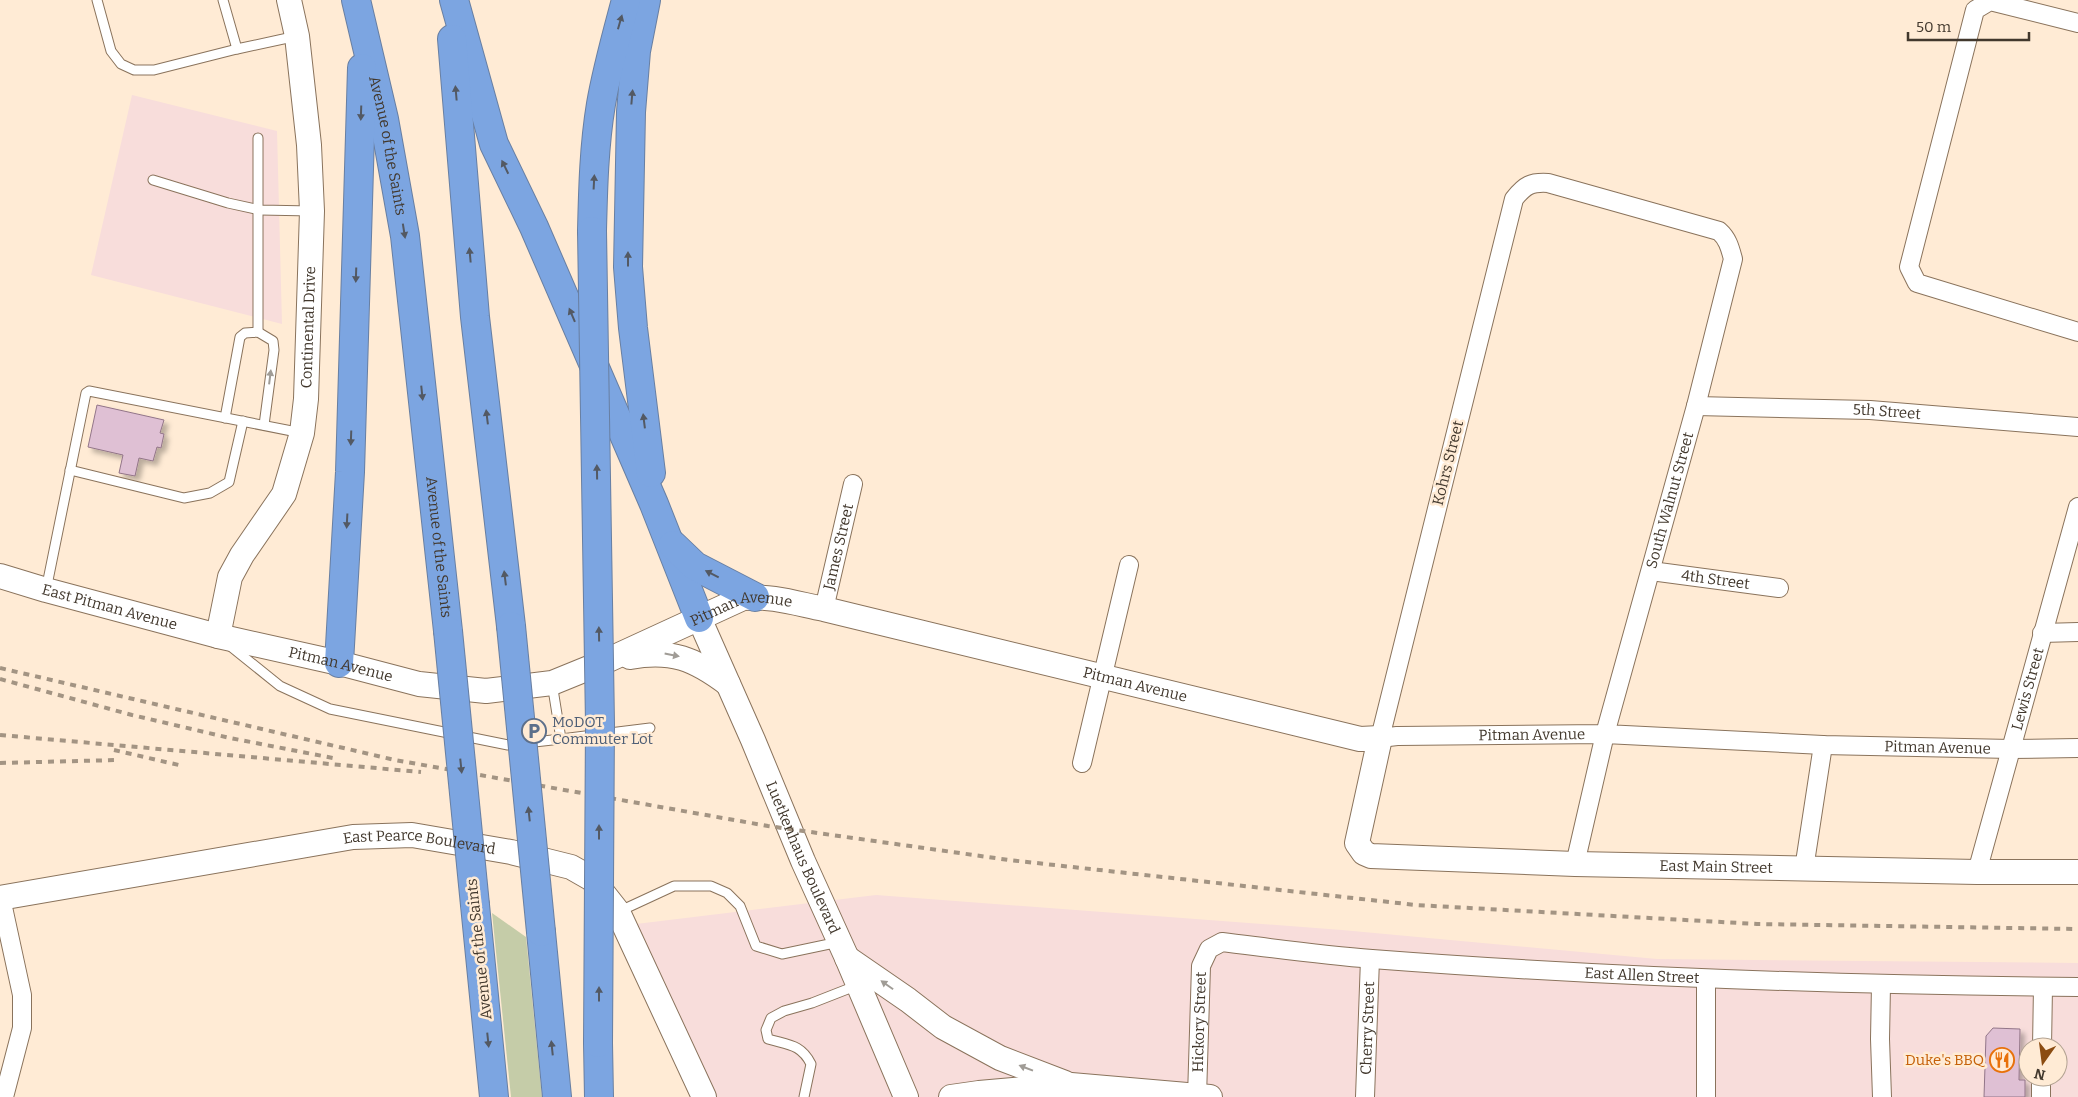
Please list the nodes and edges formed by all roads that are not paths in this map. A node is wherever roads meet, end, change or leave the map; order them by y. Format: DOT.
graph roads {
  1 [pos="97,0"];
  2 [pos="223,0"];
  3 [pos="289,0"];
  4 [pos="356,0"];
  5 [pos="448,0"];
  6 [pos="454,0"];
  7 [pos="626,0"];
  8 [pos="646,0"];
  9 [pos="2078,23"];
  10 [pos="363,29"];
  11 [pos="297,36"];
  12 [pos="237,49"];
  13 [pos="258,138"];
  14 [pos="153,180"];
  15 [pos="1628,206"];
  16 [pos="260,210"];
  17 [pos="312,211"];
  18 [pos="258,332"];
  19 [pos="2078,332"];
  20 [pos="1696,406"];
  21 [pos="225,418"];
  22 [pos="243,421"];
  23 [pos="264,425"];
  24 [pos="2078,427"];
  25 [pos="302,433"];
  26 [pos="70,470"];
  27 [pos="853,484"];
  28 [pos="654,504"];
  29 [pos="2078,506"];
  30 [pos="669,541"];
  31 [pos="1129,565"];
  32 [pos="1651,571"];
  33 [pos="0,576"];
  34 [pos="1779,588"];
  35 [pos="46,590"];
  36 [pos="755,596"];
  37 [pos="824,609"];
  38 [pos="699,618"];
  39 [pos="2078,632"];
  40 [pos="2042,633"];
  41 [pos="218,636"];
  42 [pos="606,661"];
  43 [pos="339,663"];
  44 [pos="1102,677"];
  45 [pos="552,683"];
  46 [pos="728,684"];
  47 [pos="650,728"];
  48 [pos="1605,734"];
  49 [pos="1380,738"];
  50 [pos="561,739"];
  51 [pos="1823,745"];
  52 [pos="2078,748"];
  53 [pos="2011,749"];
  54 [pos="1082,762"];
  55 [pos="1359,848"];
  56 [pos="1575,864"];
  57 [pos="1804,869"];
  58 [pos="1977,872"];
  59 [pos="2078,872"];
  60 [pos="0,898"];
  61 [pos="618,912"];
  62 [pos="1209,949"];
  63 [pos="843,950"];
  64 [pos="1370,959"];
  65 [pos="1706,979"];
  66 [pos="858,985"];
  67 [pos="1881,985"];
  68 [pos="2043,987"];
  69 [pos="2078,987"];
  70 [pos="2042,1037"];
  71 [pos="1083,1090"];
  72 [pos="977,1095"];
  73 [pos="4,1097"];
  74 [pos="494,1097"];
  75 [pos="557,1097"];
  76 [pos="599,1097"];
  77 [pos="704,1097"];
  78 [pos="804,1097"];
  79 [pos="906,1097"];
  80 [pos="951,1097"];
  81 [pos="1202,1097"];
  82 [pos="1365,1097"];
  83 [pos="1706,1097"];
  84 [pos="1882,1097"];
  1 -- 12 [label="lane"];
  2 -- 12 [label="lane"];
  3 -- 11 [label="street, Continental Drive"];
  4 -- 10 [label="highway, Avenue of the Saints"];
  75 -- 5 [label="highway, one-way, bridge"];
  28 -- 6 [label="highway, one-way"];
  76 -- 7 [label="highway, one-way, bridge"];
  28 -- 8 [label="highway, one-way"];
  9 -- 19 [label="street"];
  10 -- 43 [label="highway, one-way"];
  10 -- 74 [label="highway, Avenue of the Saints, one-way, bridge"];
  11 -- 12 [label="lane"];
  11 -- 17 [label="street, Continental Drive"];
  13 -- 16 [label="lane"];
  14 -- 16 [label="lane"];
  15 -- 20 [label="street, South Walnut Street"];
  15 -- 49 [label="street, Kohrs Street"];
  16 -- 17 [label="lane"];
  16 -- 18 [label="lane"];
  17 -- 25 [label="street, Continental Drive"];
  18 -- 21 [label="lane"];
  23 -- 18 [label="lane, one-way"];
  20 -- 24 [label="street, 5th Street"];
  20 -- 32 [label="street, South Walnut Street"];
  21 -- 22 [label="lane"];
  21 -- 26 [label="lane"];
  22 -- 23 [label="lane"];
  22 -- 26 [label="lane"];
  23 -- 25 [label="lane"];
  25 -- 41 [label="street, Continental Drive"];
  26 -- 35 [label="lane"];
  27 -- 37 [label="street, James Street"];
  28 -- 30 [label="highway"];
  29 -- 40 [label="street, Lewis Street"];
  36 -- 30 [label="highway, one-way"];
  30 -- 38 [label="highway"];
  31 -- 44 [label="street"];
  32 -- 34 [label="street, 4th Street"];
  32 -- 48 [label="street, South Walnut Street"];
  33 -- 35 [label="street, East Pitman Avenue"];
  35 -- 41 [label="street, East Pitman Avenue"];
  36 -- 37 [label="street, Pitman Avenue"];
  36 -- 38 [label="street, Pitman Avenue"];
  37 -- 44 [label="street, Pitman Avenue"];
  38 -- 42 [label="street, Pitman Avenue"];
  38 -- 46 [label="street, Luetkenhaus Boulevard"];
  39 -- 40 [label="street"];
  40 -- 53 [label="street, Lewis Street"];
  41 -- 43 [label="street, Pitman Avenue"];
  41 -- 50 [label="lane"];
  42 -- 45 [label="street, Pitman Avenue"];
  42 -- 46 [label="street, one-way"];
  43 -- 45 [label="street, Pitman Avenue"];
  44 -- 49 [label="street, Pitman Avenue"];
  44 -- 54 [label="street"];
  45 -- 50 [label="lane"];
  46 -- 63 [label="street, Luetkenhaus Boulevard"];
  47 -- 50 [label="lane"];
  48 -- 49 [label="street, Pitman Avenue"];
  48 -- 51 [label="street, Pitman Avenue"];
  48 -- 56 [label="street, South Walnut Street"];
  49 -- 55 [label="street, Kohrs Street"];
  51 -- 53 [label="street, Pitman Avenue"];
  51 -- 57 [label="street"];
  52 -- 53 [label="street, Pitman Avenue"];
  53 -- 58 [label="street, Lewis Street"];
  55 -- 56 [label="street, East Main Street"];
  56 -- 57 [label="street, East Main Street"];
  57 -- 58 [label="street, East Main Street"];
  58 -- 59 [label="street, East Main Street"];
  60 -- 61 [label="street, East Pearce Boulevard"];
  60 -- 73 [label="street"];
  61 -- 63 [label="lane"];
  61 -- 77 [label="street, East Pearce Boulevard"];
  62 -- 64 [label="street, East Allen Street"];
  62 -- 81 [label="street, Hickory Street"];
  63 -- 66 [label="street, Luetkenhaus Boulevard"];
  71 -- 63 [label="street, one-way"];
  64 -- 65 [label="street, East Allen Street"];
  64 -- 82 [label="street, Cherry Street"];
  65 -- 67 [label="street, East Allen Street"];
  65 -- 83 [label="street"];
  66 -- 78 [label="lane"];
  66 -- 79 [label="street, Luetkenhaus Boulevard"];
  67 -- 68 [label="street, East Allen Street"];
  67 -- 84 [label="street"];
  68 -- 69 [label="street, East Allen Street"];
  68 -- 70 [label="street"];
  71 -- 72 [label="street"];
  71 -- 81 [label="street"];
  72 -- 80 [label="street"];
}
